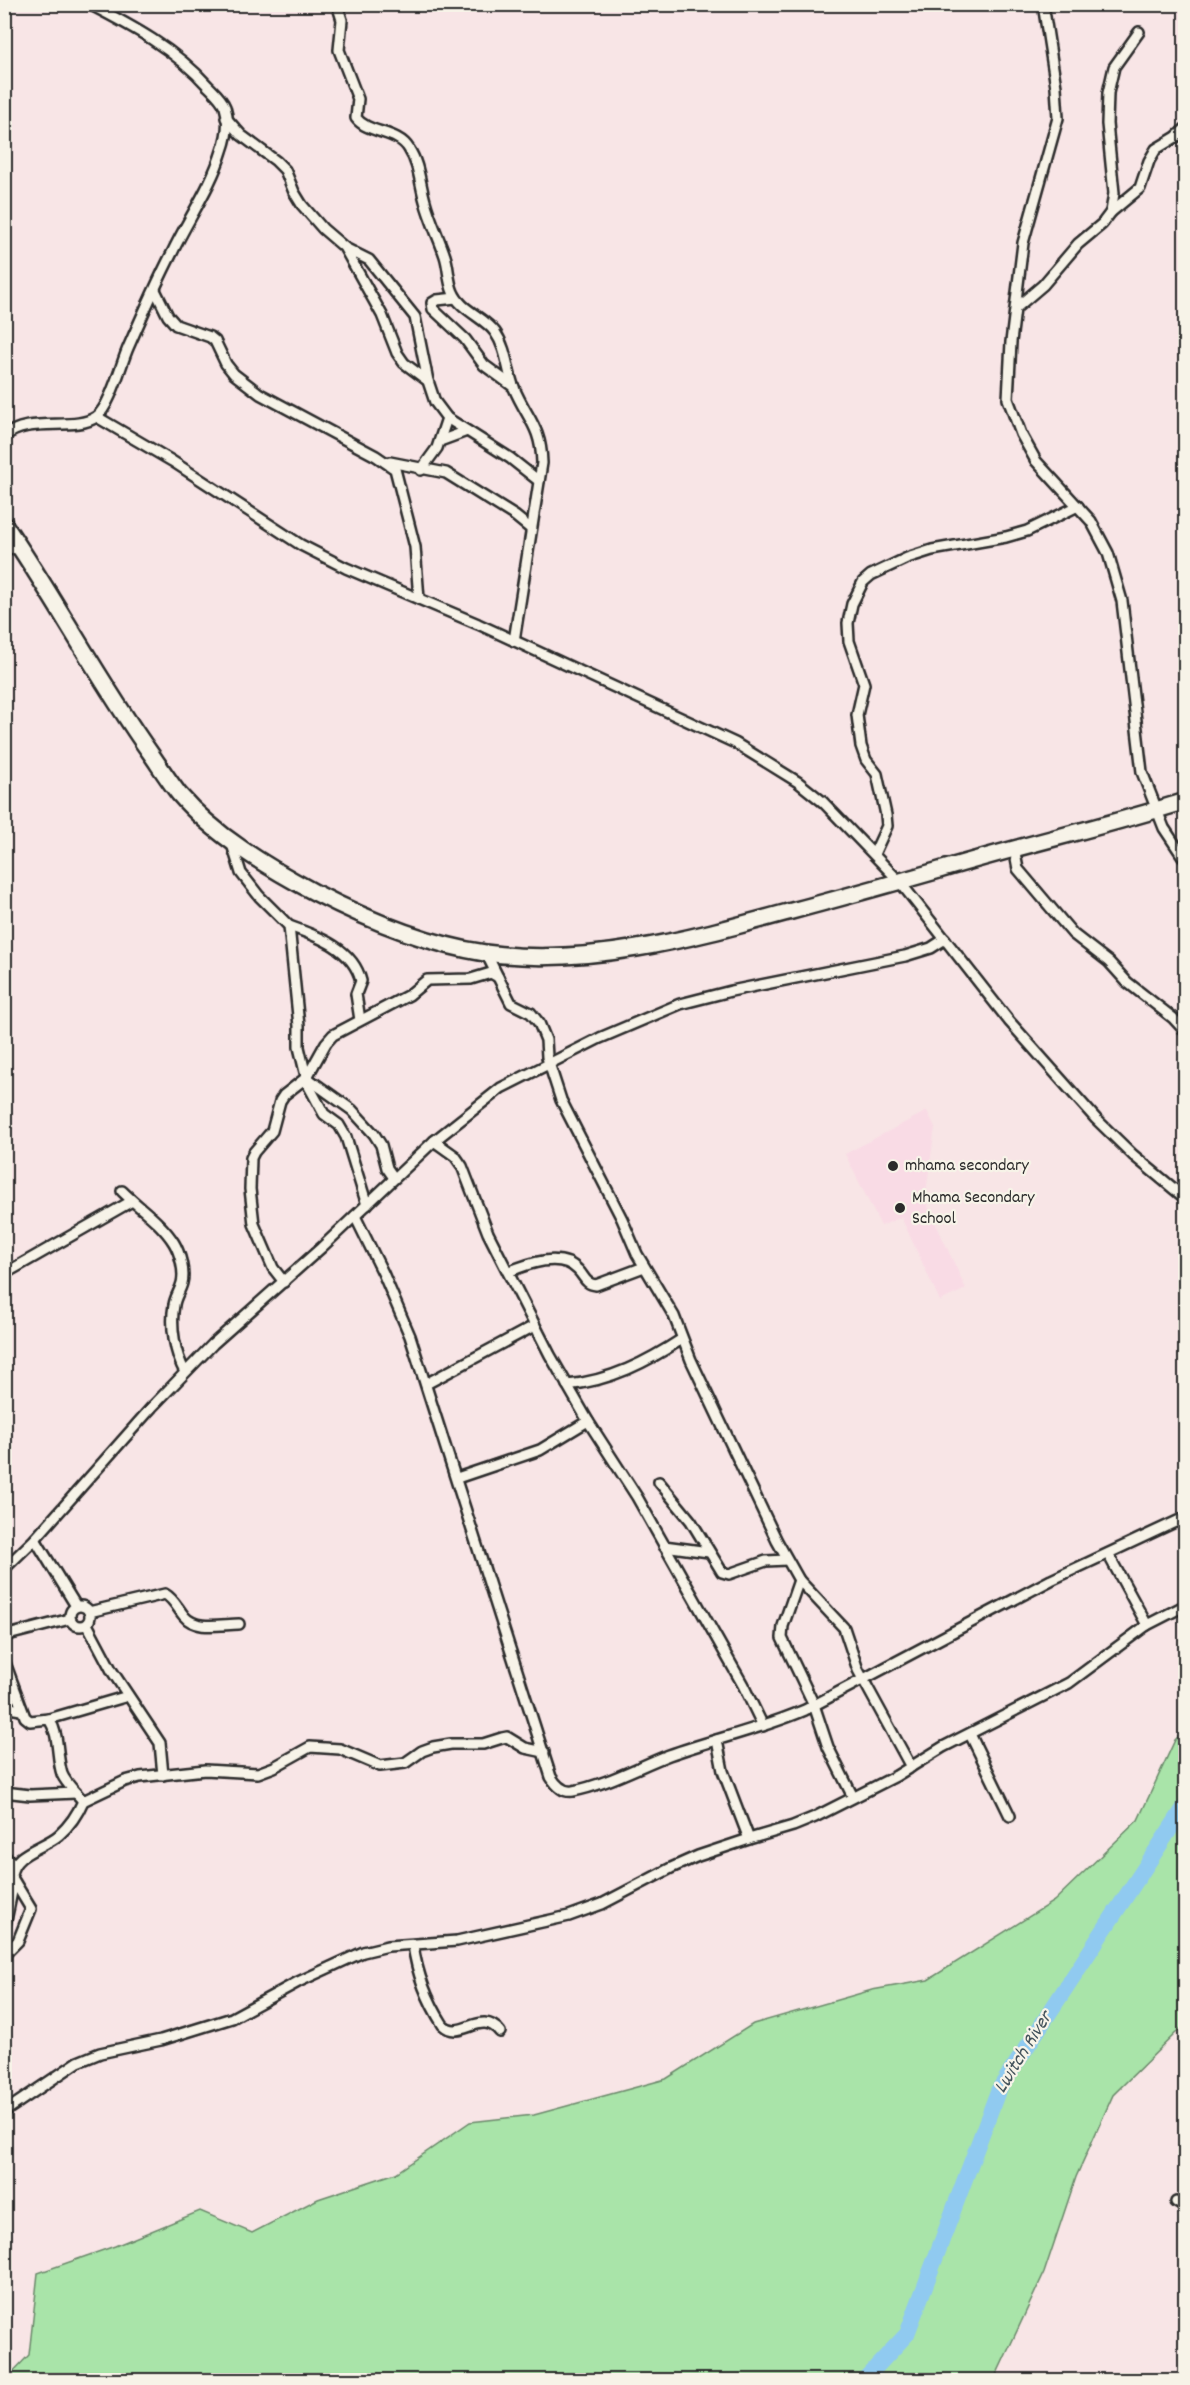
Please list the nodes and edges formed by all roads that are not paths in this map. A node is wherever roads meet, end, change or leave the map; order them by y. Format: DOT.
graph roads {
  1 [pos="89,4"];
  2 [pos="337,4"];
  3 [pos="1043,4"];
  4 [pos="1139,32"];
  5 [pos="226,118"];
  6 [pos="1185,128"];
  7 [pos="1111,212"];
  8 [pos="344,247"];
  9 [pos="155,290"];
  10 [pos="456,298"];
  11 [pos="1016,308"];
  12 [pos="428,381"];
  13 [pos="514,387"];
  14 [pos="97,417"];
  15 [pos="447,418"];
  16 [pos="467,430"];
  17 [pos="4,437"];
  18 [pos="440,441"];
  19 [pos="387,462"];
  20 [pos="421,470"];
  21 [pos="539,481"];
  22 [pos="1078,506"];
  23 [pos="4,524"];
  24 [pos="531,529"];
  25 [pos="4,548"];
  26 [pos="22,549"];
  27 [pos="419,599"];
  28 [pos="514,641"];
  29 [pos="1185,801"];
  30 [pos="1156,811"];
  31 [pos="230,839"];
  32 [pos="1014,848"];
  33 [pos="874,854"];
  34 [pos="1185,861"];
  35 [pos="900,882"];
  36 [pos="289,926"];
  37 [pos="945,939"];
  38 [pos="486,953"];
  39 [pos="498,977"];
  40 [pos="360,1020"];
  41 [pos="1185,1032"];
  42 [pos="549,1063"];
  43 [pos="306,1078"];
  44 [pos="434,1141"];
  45 [pos="394,1178"];
  46 [pos="122,1191"];
  47 [pos="1185,1199"];
  48 [pos="132,1201"];
  49 [pos="367,1205"];
  50 [pos="355,1216"];
  51 [pos="644,1267"];
  52 [pos="508,1272"];
  53 [pos="4,1274"];
  54 [pos="284,1282"];
  55 [pos="534,1326"];
  56 [pos="682,1339"];
  57 [pos="185,1372"];
  58 [pos="426,1384"];
  59 [pos="567,1385"];
  60 [pos="588,1421"];
  61 [pos="457,1478"];
  62 [pos="659,1482"];
  63 [pos="1185,1517"];
  64 [pos="35,1539"];
  65 [pos="664,1546"];
  66 [pos="709,1552"];
  67 [pos="1108,1554"];
  68 [pos="787,1560"];
  69 [pos="4,1569"];
  70 [pos="799,1580"];
  71 [pos="1185,1605"];
  72 [pos="76,1606"];
  73 [pos="89,1612"];
  74 [pos="70,1619"];
  75 [pos="87,1624"];
  76 [pos="239,1624"];
  77 [pos="1147,1625"];
  78 [pos="4,1636"];
  79 [pos="4,1660"];
  80 [pos="863,1679"];
  81 [pos="128,1696"];
  82 [pos="814,1705"];
  83 [pos="4,1707"];
  84 [pos="21,1710"];
  85 [pos="49,1719"];
  86 [pos="763,1726"];
  87 [pos="970,1734"];
  88 [pos="717,1740"];
  89 [pos="544,1752"];
  90 [pos="910,1767"];
  91 [pos="162,1775"];
  92 [pos="4,1792"];
  93 [pos="80,1796"];
  94 [pos="853,1797"];
  95 [pos="1010,1816"];
  96 [pos="749,1839"];
  97 [pos="4,1856"];
  98 [pos="14,1864"];
  99 [pos="14,1882"];
  100 [pos="4,1930"];
  101 [pos="413,1945"];
  102 [pos="4,1955"];
  103 [pos="500,2032"];
  104 [pos="4,2112"];
  105 [pos="1176,2202"];
  106 [pos="1185,2208"];
  1 -- 5 [label="street"];
  2 -- 10 [label="street"];
  3 -- 11 [label="street"];
  4 -- 7 [label="street"];
  5 -- 8 [label="street"];
  5 -- 9 [label="street"];
  6 -- 7 [label="street"];
  7 -- 11 [label="street"];
  8 -- 12 [label="street"];
  8 -- 12 [label="street"];
  9 -- 14 [label="street"];
  9 -- 19 [label="street"];
  10 -- 13 [label="street"];
  10 -- 13 [label="street"];
  11 -- 22 [label="street"];
  12 -- 15 [label="street"];
  13 -- 21 [label="street"];
  14 -- 17 [label="street"];
  14 -- 27 [label="street"];
  15 -- 16 [label="street"];
  15 -- 18 [label="street"];
  16 -- 18 [label="street"];
  16 -- 21 [label="street"];
  18 -- 20 [label="street"];
  19 -- 20 [label="street"];
  19 -- 27 [label="street"];
  20 -- 24 [label="street"];
  21 -- 24 [label="street"];
  22 -- 30 [label="street"];
  22 -- 33 [label="street"];
  23 -- 26 [label="main road"];
  24 -- 28 [label="street"];
  25 -- 26 [label="street"];
  26 -- 31 [label="main road"];
  27 -- 28 [label="street"];
  28 -- 33 [label="street"];
  29 -- 30 [label="main road"];
  30 -- 32 [label="main road"];
  30 -- 34 [label="street"];
  31 -- 36 [label="street"];
  31 -- 38 [label="main road"];
  32 -- 35 [label="main road"];
  32 -- 41 [label="street"];
  33 -- 35 [label="street"];
  35 -- 37 [label="street"];
  35 -- 38 [label="main road"];
  36 -- 40 [label="street"];
  36 -- 43 [label="street"];
  37 -- 42 [label="street"];
  37 -- 47 [label="street"];
  38 -- 39 [label="street"];
  39 -- 40 [label="street"];
  39 -- 42 [label="street"];
  40 -- 43 [label="street"];
  42 -- 44 [label="street"];
  42 -- 51 [label="street"];
  43 -- 45 [label="street"];
  43 -- 49 [label="street"];
  43 -- 54 [label="street"];
  44 -- 45 [label="street"];
  44 -- 52 [label="street"];
  45 -- 49 [label="street"];
  46 -- 48 [label="street"];
  48 -- 53 [label="street"];
  48 -- 57 [label="street"];
  49 -- 50 [label="street"];
  50 -- 54 [label="street"];
  50 -- 58 [label="street"];
  51 -- 52 [label="street"];
  51 -- 56 [label="street"];
  52 -- 55 [label="street"];
  54 -- 57 [label="street"];
  55 -- 58 [label="street"];
  55 -- 59 [label="street"];
  56 -- 59 [label="street"];
  56 -- 68 [label="street"];
  57 -- 64 [label="street"];
  58 -- 61 [label="street"];
  59 -- 60 [label="street"];
  60 -- 61 [label="street"];
  60 -- 65 [label="street"];
  61 -- 89 [label="street"];
  62 -- 66 [label="street"];
  63 -- 67 [label="street"];
  64 -- 69 [label="street"];
  64 -- 72 [label="street"];
  65 -- 66 [label="street"];
  65 -- 86 [label="street"];
  66 -- 68 [label="street"];
  67 -- 77 [label="street"];
  67 -- 80 [label="street"];
  68 -- 70 [label="street"];
  70 -- 80 [label="street"];
  70 -- 82 [label="street"];
  71 -- 77 [label="street"];
  72 -- 73 [label="street"];
  72 -- 74 [label="street"];
  73 -- 75 [label="street"];
  73 -- 76 [label="street"];
  74 -- 75 [label="street"];
  74 -- 78 [label="street"];
  75 -- 81 [label="street"];
  77 -- 87 [label="street"];
  79 -- 84 [label="street"];
  80 -- 82 [label="street"];
  80 -- 90 [label="street"];
  81 -- 85 [label="street"];
  81 -- 91 [label="street"];
  82 -- 86 [label="street"];
  82 -- 94 [label="street"];
  83 -- 84 [label="street"];
  84 -- 85 [label="street"];
  85 -- 93 [label="street"];
  86 -- 88 [label="street"];
  87 -- 90 [label="street"];
  87 -- 95 [label="street"];
  88 -- 89 [label="street"];
  88 -- 96 [label="street"];
  89 -- 91 [label="street"];
  90 -- 94 [label="street"];
  91 -- 93 [label="street"];
  92 -- 93 [label="street"];
  93 -- 98 [label="street"];
  94 -- 96 [label="street"];
  96 -- 101 [label="street"];
  97 -- 98 [label="street"];
  98 -- 99 [label="street"];
  99 -- 100 [label="street"];
  99 -- 102 [label="street"];
  101 -- 103 [label="street"];
  101 -- 104 [label="street"];
  105 -- 106 [label="street"];
}
